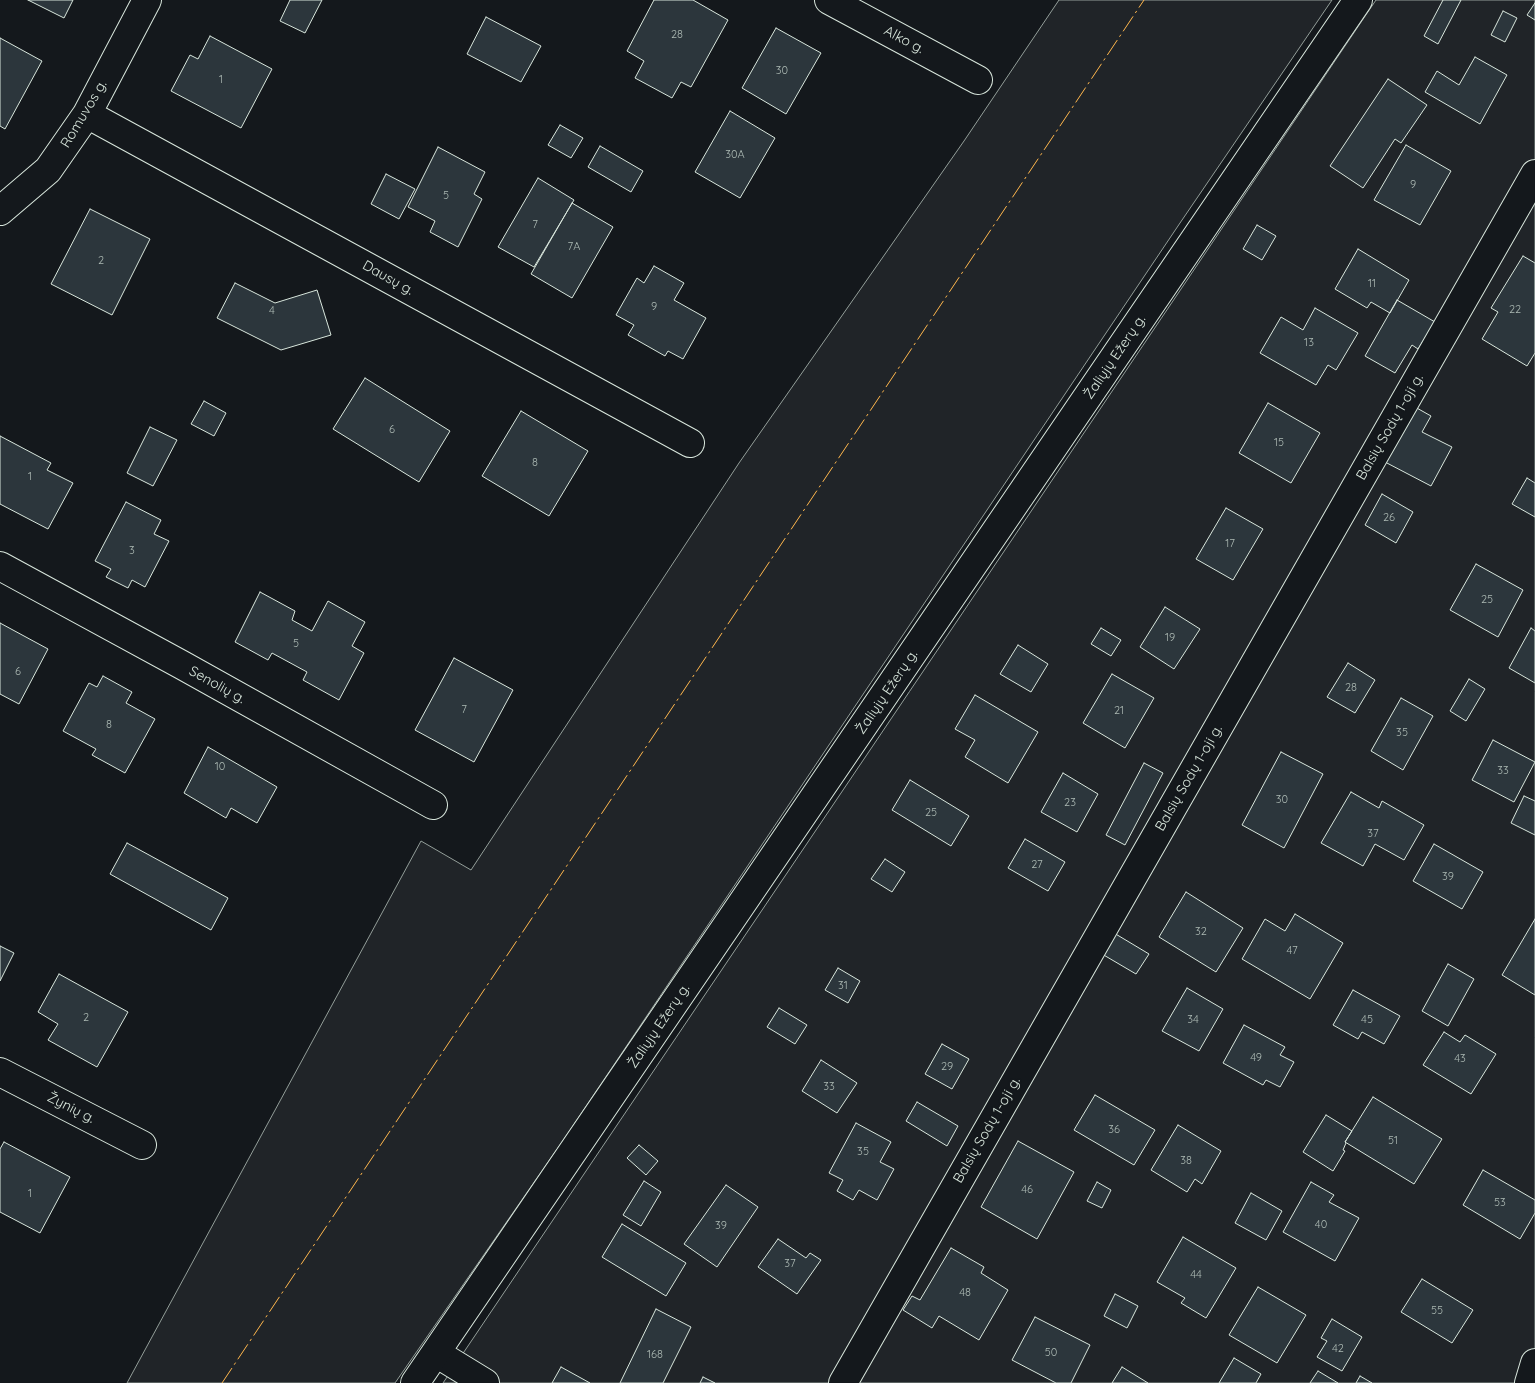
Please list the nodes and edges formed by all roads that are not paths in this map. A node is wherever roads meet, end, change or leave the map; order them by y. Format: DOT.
graph roads {
  1 [pos="147,0"];
  2 [pos="829,0"];
  3 [pos="1358,0"];
  4 [pos="978,80"];
  5 [pos="87,114"];
  6 [pos="1535,174"];
  7 [pos="0,211"];
  8 [pos="690,443"];
  9 [pos="0,566"];
  10 [pos="434,805"];
  11 [pos="0,1072"];
  12 [pos="142,1145"];
  13 [pos="436,1353"];
  14 [pos="1535,1363"];
  15 [pos="415,1383"];
  16 [pos="485,1383"];
  17 [pos="843,1383"];
  18 [pos="1529,1383"];
  1 -- 5 [label="street, Romuvos g."];
  2 -- 4 [label="street, Alko g."];
  3 -- 13 [label="street, Žaliųjų Ežerų g."];
  5 -- 7 [label="street, Romuvos g."];
  5 -- 8 [label="street, Dausų g."];
  6 -- 17 [label="street, Balsių Sodų 1-oji g."];
  9 -- 10 [label="street, Senolių g."];
  11 -- 12 [label="street, Žynių g."];
  13 -- 15 [label="street, Žaliųjų Ežerų g."];
  13 -- 16 [label="street"];
  14 -- 18 [label="street"];
}
